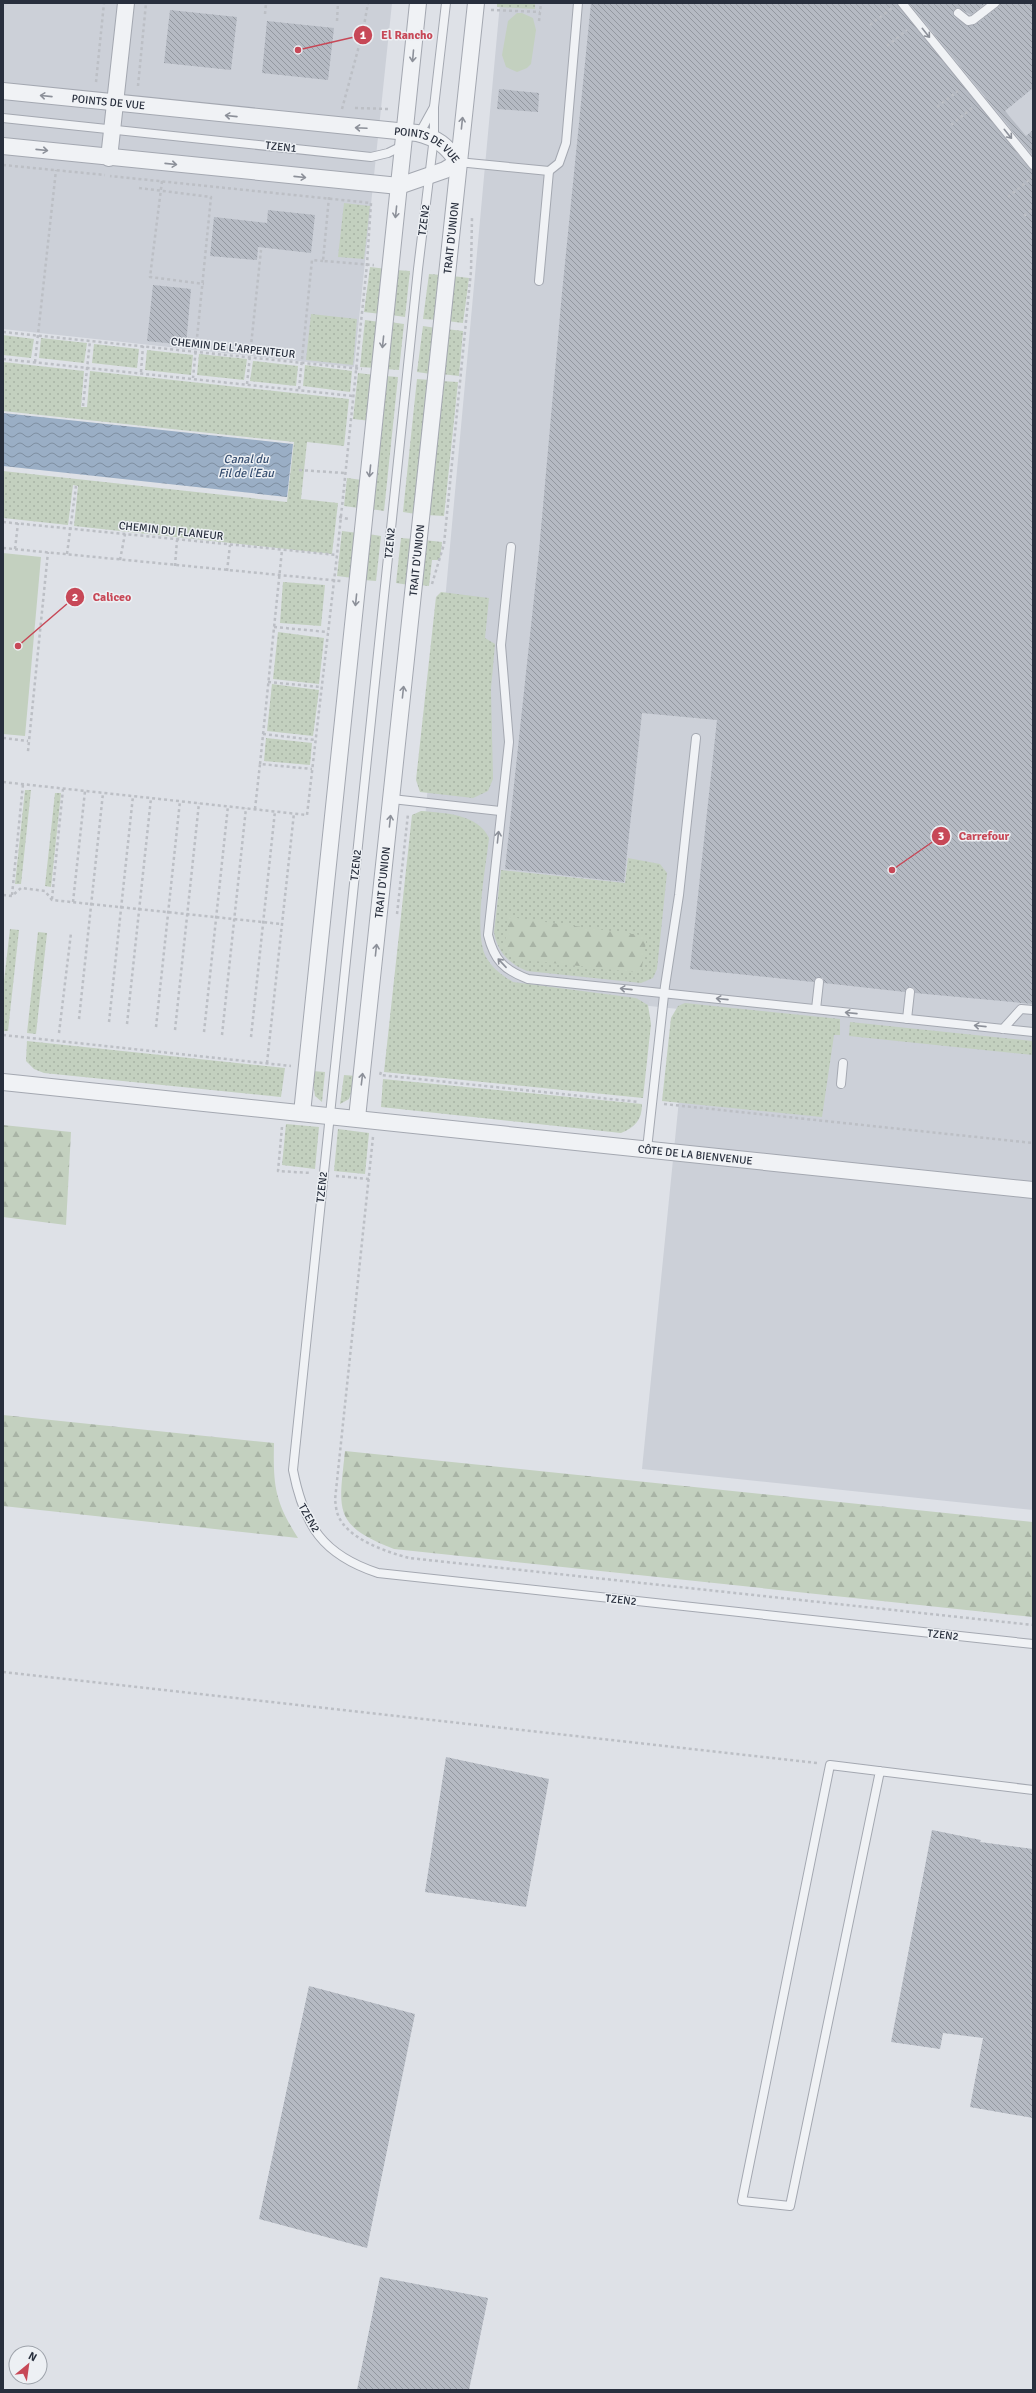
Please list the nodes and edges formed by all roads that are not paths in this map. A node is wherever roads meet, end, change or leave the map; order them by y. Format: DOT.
graph roads {
  1 [pos="126,3"];
  2 [pos="418,3"];
  3 [pos="446,3"];
  4 [pos="476,3"];
  5 [pos="578,3"];
  6 [pos="902,3"];
  7 [pos="995,3"];
  8 [pos="958,13"];
  9 [pos="3,91"];
  10 [pos="115,103"];
  11 [pos="409,104"];
  12 [pos="434,107"];
  13 [pos="3,118"];
  14 [pos="112,129"];
  15 [pos="385,129"];
  16 [pos="409,137"];
  17 [pos="434,137"];
  18 [pos="3,146"];
  19 [pos="109,158"];
  20 [pos="458,162"];
  21 [pos="1033,165"];
  22 [pos="549,171"];
  23 [pos="429,177"];
  24 [pos="399,186"];
  25 [pos="539,281"];
  26 [pos="511,547"];
  27 [pos="696,738"];
  28 [pos="392,799"];
  29 [pos="500,811"];
  30 [pos="819,982"];
  31 [pos="910,992"];
  32 [pos="665,993"];
  33 [pos="816,1009"];
  34 [pos="1033,1010"];
  35 [pos="907,1019"];
  36 [pos="1003,1029"];
  37 [pos="1033,1032"];
  38 [pos="843,1063"];
  39 [pos="3,1082"];
  40 [pos="841,1084"];
  41 [pos="302,1113"];
  42 [pos="329,1116"];
  43 [pos="358,1118"];
  44 [pos="647,1149"];
  45 [pos="1033,1190"];
  46 [pos="1033,1644"];
  47 [pos="880,1771"];
  48 [pos="1033,1790"];
  1 -- 10 [label="street"];
  2 -- 11 [label="street, one-way"];
  3 -- 12 [label="lane, TZEN1"];
  20 -- 4 [label="street, TRAIT D'UNION, one-way"];
  5 -- 22 [label="lane"];
  6 -- 21 [label="lane, one-way"];
  7 -- 8 [label="lane"];
  10 -- 9 [label="street, POINTS DE VUE, one-way"];
  10 -- 14 [label="street"];
  15 -- 10 [label="street, POINTS DE VUE, one-way"];
  11 -- 15 [label="street"];
  11 -- 16 [label="street"];
  12 -- 16 [label="lane, TZEN1"];
  12 -- 17 [label="lane, TZEN2"];
  13 -- 14 [label="lane, TZEN1"];
  14 -- 16 [label="lane, TZEN1"];
  14 -- 19 [label="street"];
  15 -- 16 [label="street, POINTS DE VUE"];
  16 -- 17 [label="street, POINTS DE VUE"];
  16 -- 24 [label="street"];
  17 -- 20 [label="street, POINTS DE VUE"];
  17 -- 23 [label="lane, TZEN2"];
  18 -- 19 [label="street, POINTS DE VUE, one-way"];
  19 -- 24 [label="street, POINTS DE VUE, one-way"];
  20 -- 22 [label="lane"];
  20 -- 23 [label="street, POINTS DE VUE"];
  28 -- 20 [label="street, TRAIT D'UNION, one-way"];
  22 -- 25 [label="lane"];
  23 -- 24 [label="street, POINTS DE VUE"];
  23 -- 42 [label="lane, TZEN2"];
  24 -- 41 [label="street, one-way"];
  26 -- 29 [label="lane"];
  27 -- 32 [label="lane"];
  28 -- 29 [label="lane"];
  43 -- 28 [label="street, TRAIT D'UNION, one-way"];
  32 -- 29 [label="lane, one-way"];
  30 -- 33 [label="lane"];
  31 -- 35 [label="lane"];
  33 -- 32 [label="lane, one-way"];
  32 -- 44 [label="lane"];
  35 -- 33 [label="lane, one-way"];
  34 -- 36 [label="lane"];
  36 -- 35 [label="lane, one-way"];
  36 -- 37 [label="lane"];
  38 -- 40 [label="lane"];
  39 -- 41 [label="street, CÔTE DE LA BIENVENUE"];
  41 -- 42 [label="street, CÔTE DE LA BIENVENUE"];
  42 -- 43 [label="street, CÔTE DE LA BIENVENUE"];
  42 -- 46 [label="lane, TZEN2"];
  43 -- 44 [label="street, CÔTE DE LA BIENVENUE"];
  44 -- 45 [label="street, CÔTE DE LA BIENVENUE"];
  47 -- 47 [label="lane"];
  47 -- 48 [label="lane"];
}
